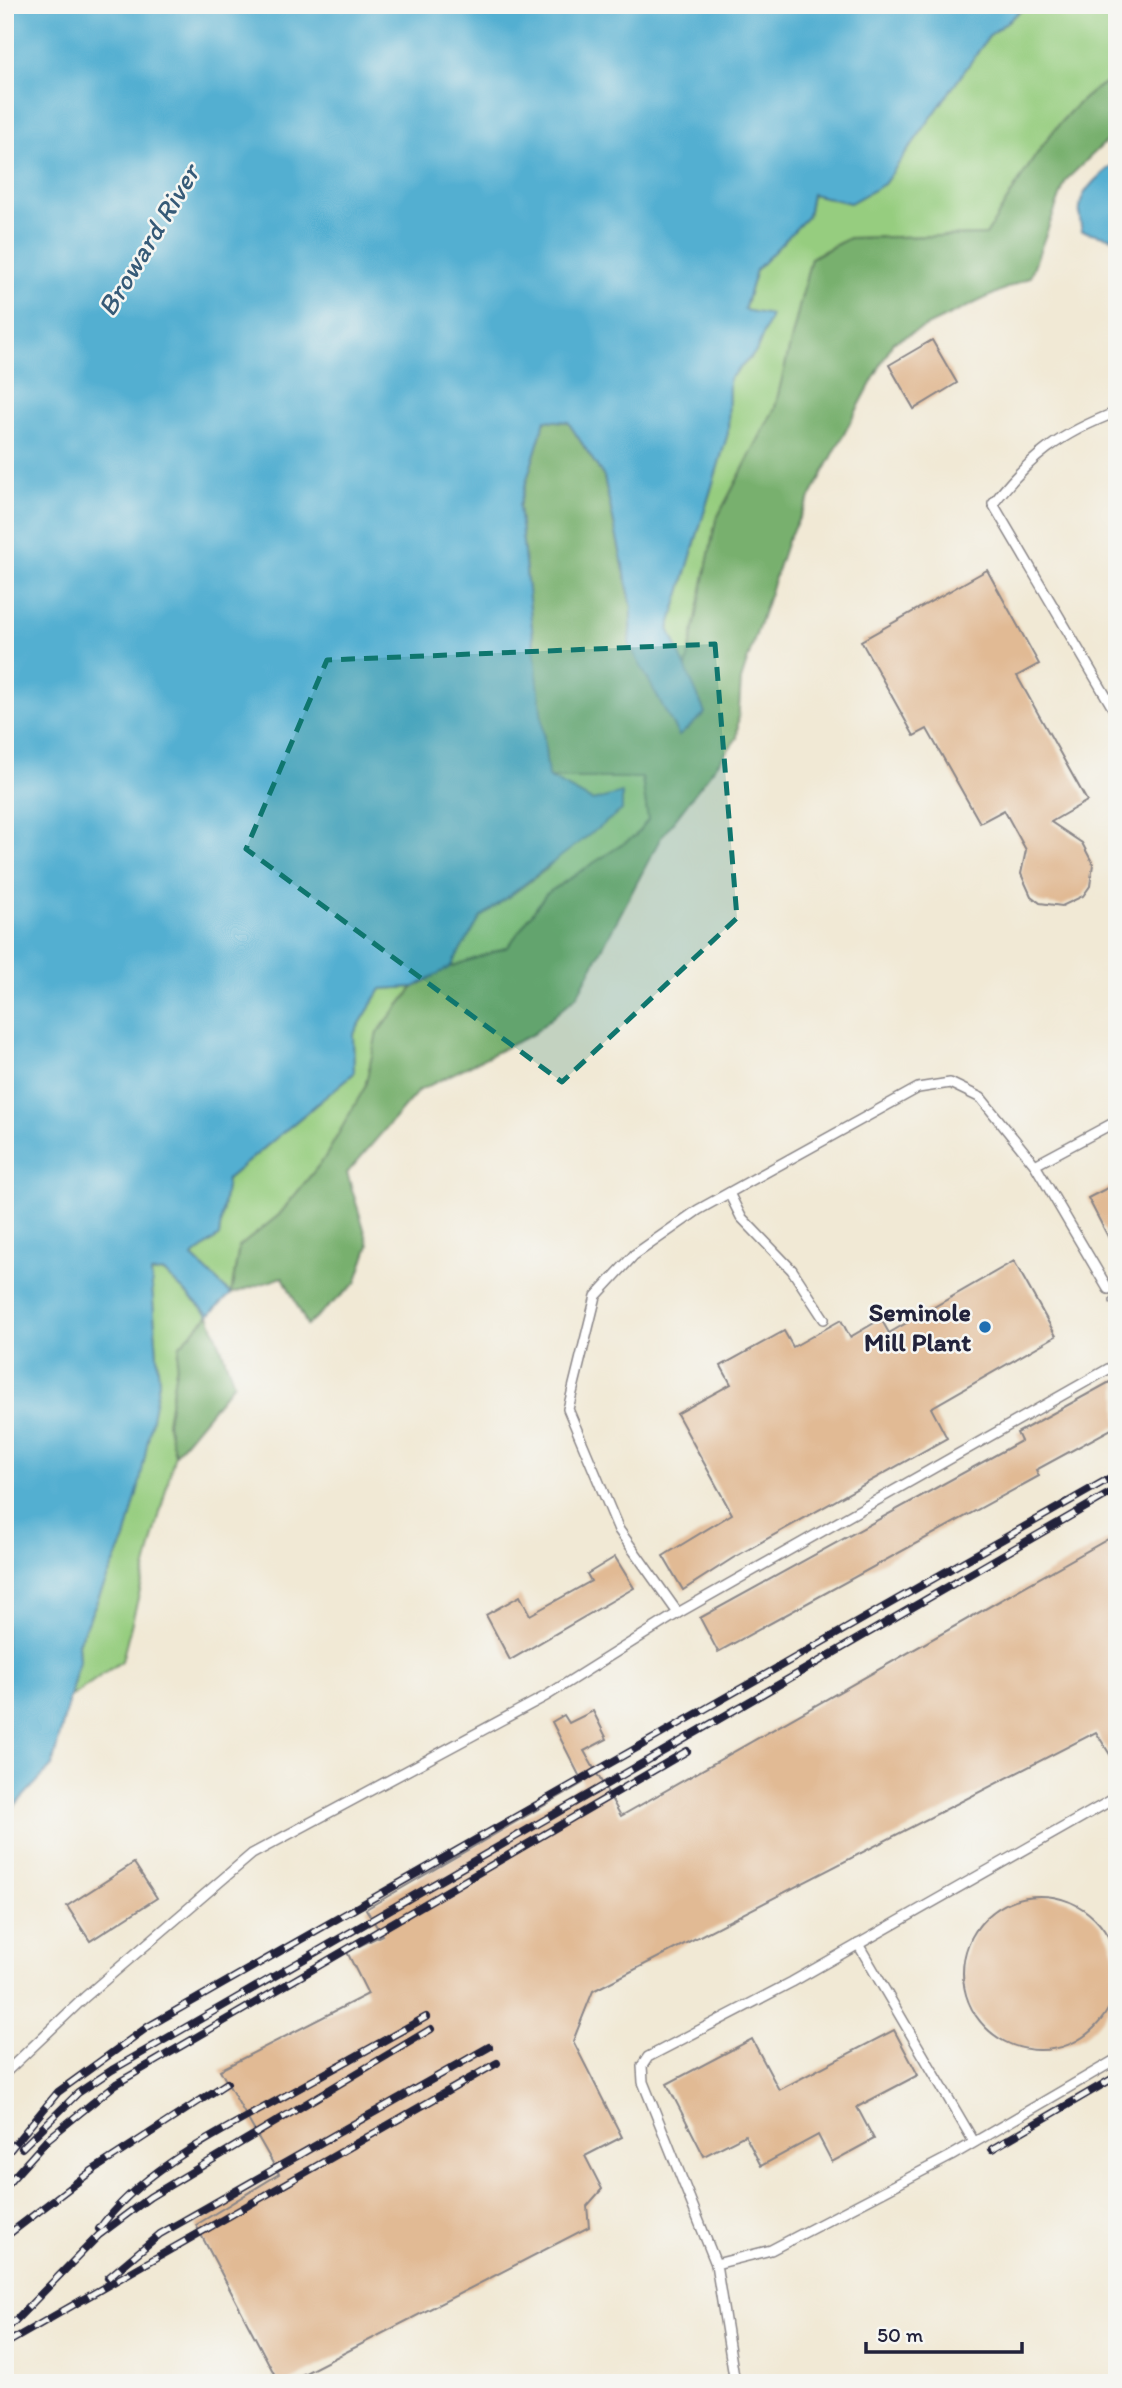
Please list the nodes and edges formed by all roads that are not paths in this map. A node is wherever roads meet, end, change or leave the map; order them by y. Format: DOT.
graph roads {
  1 [pos="1117,412"];
  2 [pos="1117,715"];
  3 [pos="1117,1121"];
  4 [pos="1035,1165"];
  5 [pos="729,1193"];
  6 [pos="1108,1289"];
  7 [pos="824,1319"];
  8 [pos="1117,1364"];
  9 [pos="678,1613"];
  10 [pos="1117,1797"];
  11 [pos="859,1944"];
  12 [pos="1117,2059"];
  13 [pos="5,2073"];
  14 [pos="974,2142"];
  15 [pos="716,2264"];
  16 [pos="735,2383"];
  1 -- 2 [label="lane"];
  3 -- 4 [label="lane"];
  4 -- 5 [label="lane"];
  4 -- 6 [label="lane"];
  5 -- 7 [label="lane"];
  5 -- 9 [label="lane"];
  8 -- 9 [label="lane"];
  9 -- 13 [label="lane"];
  10 -- 11 [label="lane"];
  11 -- 14 [label="lane"];
  11 -- 15 [label="lane"];
  12 -- 14 [label="lane"];
  14 -- 15 [label="lane"];
  15 -- 16 [label="lane"];
}
